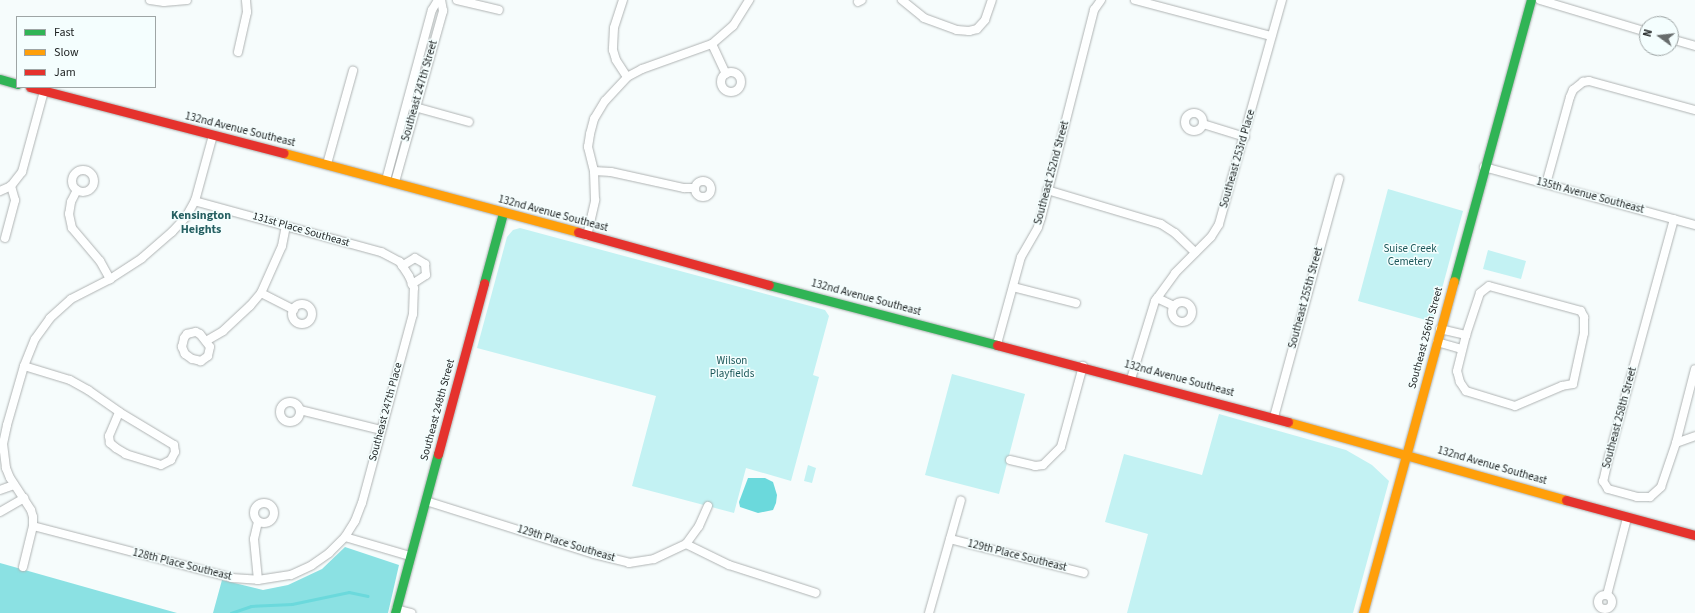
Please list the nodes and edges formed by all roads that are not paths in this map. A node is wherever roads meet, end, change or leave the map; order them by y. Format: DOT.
graph roads {
  1 [pos="150,0"];
  2 [pos="187,0"];
  3 [pos="246,0"];
  4 [pos="439,0"];
  5 [pos="457,0"];
  6 [pos="623,0"];
  7 [pos="749,0"];
  8 [pos="902,0"];
  9 [pos="992,0"];
  10 [pos="1101,0"];
  11 [pos="1135,0"];
  12 [pos="1282,0"];
  13 [pos="1531,0"];
  14 [pos="1540,0"];
  15 [pos="499,10"];
  16 [pos="1639,30"];
  17 [pos="1271,36"];
  18 [pos="1679,41"];
  19 [pos="712,44"];
  20 [pos="1695,46"];
  21 [pos="238,52"];
  22 [pos="353,71"];
  23 [pos="726,74"];
  24 [pos="627,77"];
  25 [pos="0,79"];
  26 [pos="16,84"];
  27 [pos="34,88"];
  28 [pos="44,91"];
  29 [pos="406,105"];
  30 [pos="415,108"];
  31 [pos="1695,110"];
  32 [pos="469,122"];
  33 [pos="1203,124"];
  34 [pos="213,135"];
  35 [pos="1245,137"];
  36 [pos="327,164"];
  37 [pos="1484,167"];
  38 [pos="594,172"];
  39 [pos="1339,179"];
  40 [pos="390,181"];
  41 [pos="1546,184"];
  42 [pos="11,186"];
  43 [pos="695,188"];
  44 [pos="77,190"];
  45 [pos="1047,190"];
  46 [pos="0,191"];
  47 [pos="195,201"];
  48 [pos="503,213"];
  49 [pos="1674,219"];
  50 [pos="1695,225"];
  51 [pos="286,226"];
  52 [pos="587,236"];
  53 [pos="5,238"];
  54 [pos="1195,252"];
  55 [pos="402,266"];
  56 [pos="110,278"];
  57 [pos="411,280"];
  58 [pos="1013,286"];
  59 [pos="261,293"];
  60 [pos="1157,298"];
  61 [pos="1076,303"];
  62 [pos="1174,306"];
  63 [pos="294,310"];
  64 [pos="1440,329"];
  65 [pos="1466,335"];
  66 [pos="206,341"];
  67 [pos="1437,342"];
  68 [pos="997,344"];
  69 [pos="1462,349"];
  70 [pos="24,366"];
  71 [pos="1083,366"];
  72 [pos="1695,369"];
  73 [pos="1131,379"];
  74 [pos="300,410"];
  75 [pos="119,412"];
  76 [pos="1274,417"];
  77 [pos="3,424"];
  78 [pos="381,430"];
  79 [pos="1695,436"];
  80 [pos="1676,443"];
  81 [pos="1406,454"];
  82 [pos="1010,460"];
  83 [pos="14,485"];
  84 [pos="0,490"];
  85 [pos="24,498"];
  86 [pos="426,500"];
  87 [pos="960,500"];
  88 [pos="708,506"];
  89 [pos="0,512"];
  90 [pos="1627,518"];
  91 [pos="258,522"];
  92 [pos="33,526"];
  93 [pos="1695,535"];
  94 [pos="345,537"];
  95 [pos="950,539"];
  96 [pos="686,544"];
  97 [pos="410,556"];
  98 [pos="23,567"];
  99 [pos="1084,573"];
  100 [pos="258,580"];
  101 [pos="816,593"];
  102 [pos="1607,595"];
  103 [pos="396,611"];
  104 [pos="411,613"];
  105 [pos="929,613"];
  106 [pos="1363,613"];
  1 -- 2 [label="street"];
  3 -- 21 [label="street"];
  4 -- 29 [label="street, Southeast 247th Street"];
  4 -- 30 [label="street, Southeast 247th Street"];
  5 -- 15 [label="street"];
  6 -- 24 [label="street"];
  7 -- 19 [label="street"];
  8 -- 9 [label="street"];
  10 -- 45 [label="street, Southeast 252nd Street"];
  11 -- 17 [label="street"];
  12 -- 17 [label="street, Southeast 253rd Place"];
  13 -- 37 [label="main road, Southeast 256th Street"];
  14 -- 16 [label="street"];
  17 -- 35 [label="street, Southeast 253rd Place"];
  18 -- 20 [label="street"];
  19 -- 23 [label="street"];
  19 -- 24 [label="street"];
  22 -- 36 [label="street"];
  24 -- 38 [label="street"];
  25 -- 26 [label="main road"];
  27 -- 28 [label="main road, 132nd Avenue Southeast"];
  28 -- 34 [label="main road, 132nd Avenue Southeast"];
  28 -- 42 [label="street"];
  29 -- 30 [label="street"];
  29 -- 40 [label="street, Southeast 247th Street"];
  30 -- 32 [label="street"];
  30 -- 40 [label="street, Southeast 247th Street"];
  31 -- 41 [label="street"];
  33 -- 35 [label="street"];
  34 -- 36 [label="main road, 132nd Avenue Southeast"];
  34 -- 47 [label="street"];
  35 -- 54 [label="street, Southeast 253rd Place"];
  36 -- 40 [label="main road, 132nd Avenue Southeast"];
  37 -- 41 [label="street, 135th Avenue Southeast"];
  37 -- 64 [label="main road, Southeast 256th Street"];
  38 -- 43 [label="street"];
  38 -- 52 [label="street"];
  39 -- 76 [label="street, Southeast 255th Street"];
  40 -- 48 [label="main road, 132nd Avenue Southeast"];
  41 -- 49 [label="street, 135th Avenue Southeast"];
  42 -- 46 [label="street"];
  42 -- 53 [label="street"];
  44 -- 56 [label="street"];
  45 -- 54 [label="street"];
  45 -- 58 [label="street, Southeast 252nd Street"];
  47 -- 51 [label="street, 131st Place Southeast"];
  47 -- 56 [label="street"];
  48 -- 52 [label="main road, 132nd Avenue Southeast"];
  48 -- 86 [label="main road, Southeast 248th Street"];
  49 -- 50 [label="street, 135th Avenue Southeast"];
  49 -- 80 [label="street, Southeast 258th Street"];
  51 -- 55 [label="street, 131st Place Southeast"];
  51 -- 59 [label="street"];
  52 -- 68 [label="main road, 132nd Avenue Southeast"];
  54 -- 60 [label="street, Southeast 253rd Place"];
  55 -- 57 [label="street, 131st Place Southeast"];
  55 -- 57 [label="street"];
  56 -- 70 [label="street"];
  57 -- 78 [label="street, Southeast 247th Place"];
  58 -- 61 [label="street"];
  58 -- 68 [label="street, Southeast 252nd Street"];
  59 -- 63 [label="street"];
  59 -- 66 [label="street"];
  60 -- 62 [label="street"];
  60 -- 73 [label="street, Southeast 253rd Place"];
  64 -- 65 [label="street"];
  64 -- 67 [label="main road, Southeast 256th Street"];
  65 -- 69 [label="street"];
  65 -- 69 [label="street"];
  67 -- 69 [label="street"];
  67 -- 81 [label="main road, Southeast 256th Street"];
  68 -- 71 [label="main road, 132nd Avenue Southeast"];
  70 -- 75 [label="street"];
  70 -- 77 [label="street"];
  71 -- 73 [label="main road, 132nd Avenue Southeast"];
  71 -- 82 [label="street"];
  72 -- 80 [label="street, Southeast 258th Street"];
  73 -- 76 [label="main road, 132nd Avenue Southeast"];
  74 -- 78 [label="street"];
  75 -- 75 [label="street"];
  76 -- 81 [label="main road, 132nd Avenue Southeast"];
  77 -- 83 [label="street"];
  78 -- 94 [label="street, Southeast 247th Place"];
  79 -- 80 [label="street"];
  81 -- 90 [label="main road, 132nd Avenue Southeast"];
  81 -- 106 [label="main road, Southeast 256th Street"];
  83 -- 84 [label="street"];
  83 -- 85 [label="street"];
  85 -- 89 [label="street"];
  85 -- 92 [label="street"];
  86 -- 96 [label="street, 129th Place Southeast"];
  86 -- 97 [label="main road, Southeast 248th Street"];
  87 -- 95 [label="street"];
  88 -- 96 [label="street"];
  90 -- 93 [label="main road, 132nd Avenue Southeast"];
  90 -- 102 [label="street"];
  91 -- 100 [label="street"];
  92 -- 98 [label="street"];
  92 -- 100 [label="street, 128th Place Southeast"];
  94 -- 97 [label="street"];
  94 -- 100 [label="street, 128th Place Southeast"];
  95 -- 99 [label="street, 129th Place Southeast"];
  95 -- 105 [label="street"];
  96 -- 101 [label="street"];
  97 -- 103 [label="main road, Southeast 248th Street"];
  103 -- 104 [label="street"];
}
